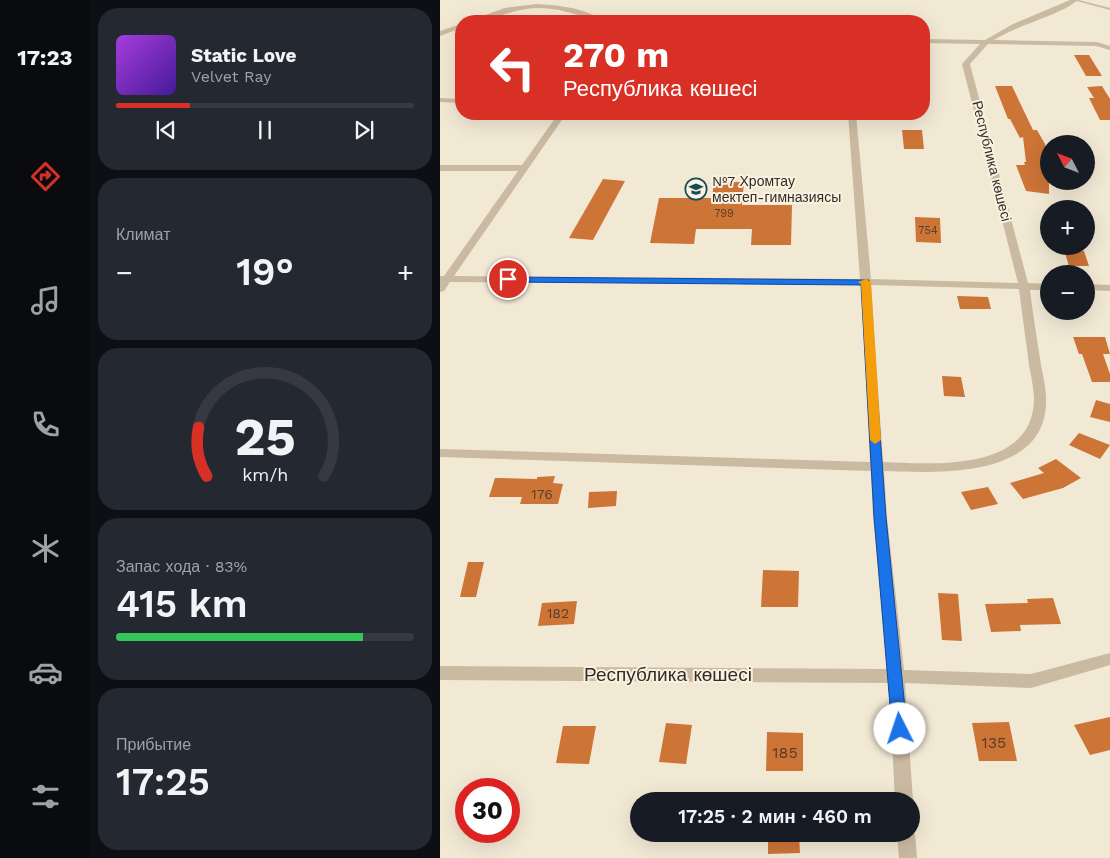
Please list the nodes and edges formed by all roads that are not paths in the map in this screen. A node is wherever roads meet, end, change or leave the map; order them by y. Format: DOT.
graph roads {
  1 [pos="513,0"];
  2 [pos="1075,0"];
  3 [pos="521,6"];
  4 [pos="1110,9"];
  5 [pos="487,15"];
  6 [pos="582,15"];
  7 [pos="440,25"];
  8 [pos="455,27"];
  9 [pos="455,28"];
  10 [pos="440,34"];
  11 [pos="930,41"];
  12 [pos="985,42"];
  13 [pos="1097,44"];
  14 [pos="1110,44"];
  15 [pos="1110,48"];
  16 [pos="440,100"];
  17 [pos="455,101"];
  18 [pos="558,120"];
  19 [pos="852,120"];
  20 [pos="440,168"];
  21 [pos="524,168"];
  22 [pos="444,279"];
  23 [pos="866,282"];
  24 [pos="1024,287"];
  25 [pos="1040,287"];
  26 [pos="1095,287"];
  27 [pos="1110,288"];
  28 [pos="440,289"];
  29 [pos="440,453"];
  30 [pos="877,468"];
  31 [pos="1110,659"];
  32 [pos="440,673"];
  33 [pos="896,676"];
  34 [pos="903,792"];
  35 [pos="907,842"];
  36 [pos="908,858"];
  1 -- 3 [label="street"];
  2 -- 4 [label="lane"];
  2 -- 12 [label="street, Республика көшесі"];
  3 -- 5 [label="street"];
  3 -- 6 [label="street"];
  7 -- 8 [label="street"];
  9 -- 10 [label="street"];
  11 -- 12 [label="street"];
  12 -- 13 [label="street"];
  12 -- 24 [label="street, Республика көшесі"];
  13 -- 14 [label="street"];
  13 -- 15 [label="street"];
  16 -- 17 [label="street"];
  18 -- 21 [label="street"];
  19 -- 23 [label="street"];
  20 -- 21 [label="street"];
  21 -- 22 [label="street"];
  22 -- 23 [label="street"];
  22 -- 28 [label="street"];
  23 -- 24 [label="street"];
  23 -- 30 [label="street"];
  24 -- 25 [label="street"];
  24 -- 30 [label="street, Республика көшесі"];
  26 -- 27 [label="street"];
  29 -- 30 [label="street, Республика көшесі"];
  30 -- 33 [label="street"];
  31 -- 33 [label="street, Республика көшесі"];
  32 -- 33 [label="street, Республика көшесі"];
  33 -- 34 [label="street"];
  35 -- 36 [label="street"];
}
